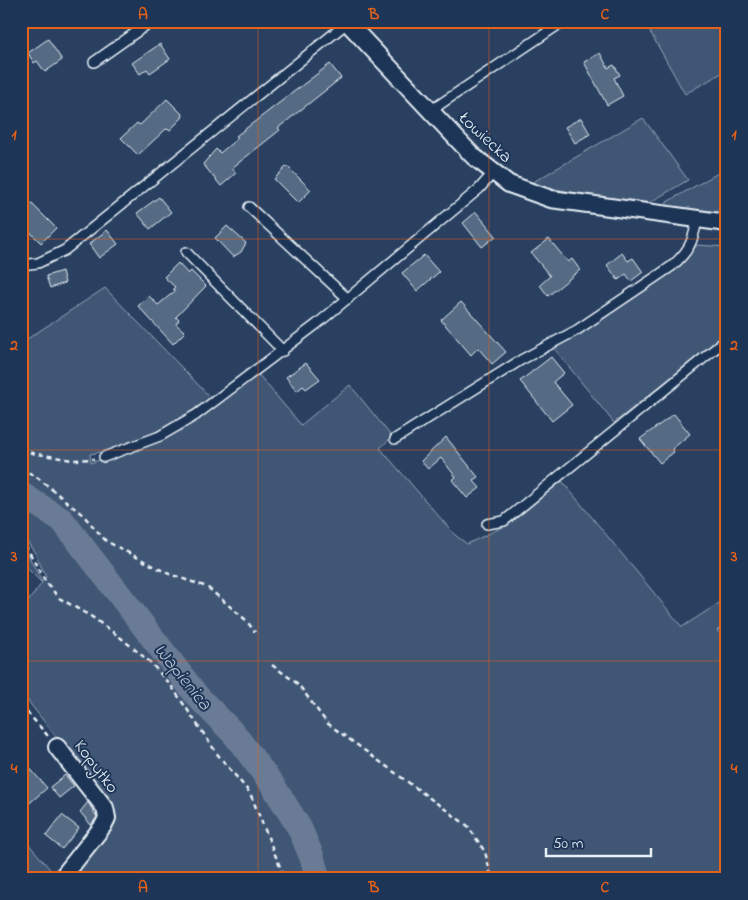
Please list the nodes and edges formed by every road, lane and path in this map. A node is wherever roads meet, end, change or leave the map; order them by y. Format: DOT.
graph roads {
  1 [pos="152,21"];
  2 [pos="564,21"];
  3 [pos="346,22"];
  4 [pos="94,62"];
  5 [pos="430,111"];
  6 [pos="493,173"];
  7 [pos="249,207"];
  8 [pos="698,220"];
  9 [pos="727,223"];
  10 [pos="186,252"];
  11 [pos="21,265"];
  12 [pos="348,299"];
  13 [pos="727,339"];
  14 [pos="283,351"];
  15 [pos="395,439"];
  16 [pos="21,451"];
  17 [pos="104,457"];
  18 [pos="21,468"];
  19 [pos="487,524"];
  20 [pos="21,537"];
  21 [pos="255,632"];
  22 [pos="272,665"];
  23 [pos="21,706"];
  24 [pos="57,747"];
  25 [pos="61,879"];
  26 [pos="285,879"];
  27 [pos="492,879"];
  1 -- 4 [label="lane"];
  2 -- 5 [label="lane"];
  3 -- 5 [label="street, Łowiecka"];
  3 -- 11 [label="lane"];
  5 -- 6 [label="street, Łowiecka"];
  6 -- 8 [label="street, Łowiecka"];
  6 -- 12 [label="lane"];
  7 -- 12 [label="lane"];
  8 -- 9 [label="street, Łowiecka"];
  8 -- 15 [label="lane"];
  10 -- 14 [label="lane"];
  12 -- 14 [label="lane"];
  13 -- 19 [label="lane"];
  14 -- 17 [label="lane"];
  16 -- 17 [label="path"];
  18 -- 21 [label="path"];
  20 -- 26 [label="path"];
  22 -- 27 [label="path"];
  23 -- 24 [label="path, Kopytko"];
  24 -- 25 [label="street, Kopytko"];
}
